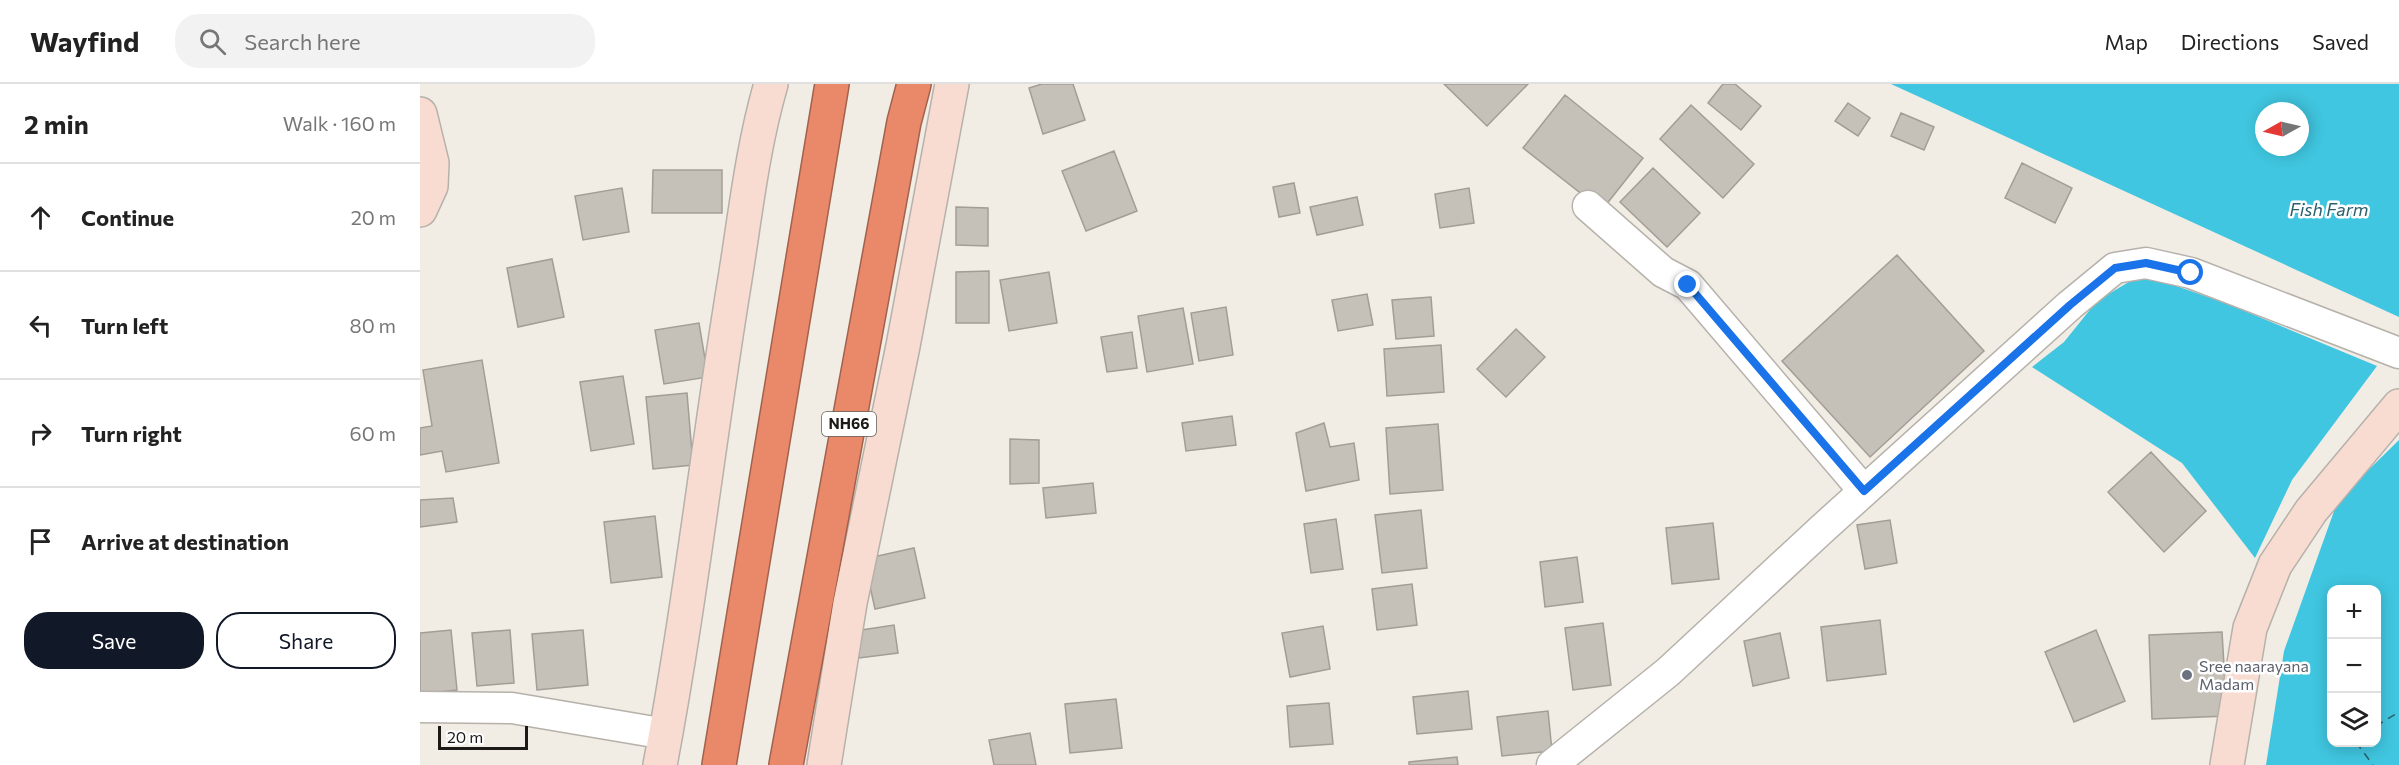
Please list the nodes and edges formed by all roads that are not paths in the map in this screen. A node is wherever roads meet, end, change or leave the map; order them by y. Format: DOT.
graph roads {
  1 [pos="771,84"];
  2 [pos="831,84"];
  3 [pos="914,84"];
  4 [pos="952,84"];
  5 [pos="420,114"];
  6 [pos="1588,206"];
  7 [pos="420,210"];
  8 [pos="2399,353"];
  9 [pos="2399,406"];
  10 [pos="1864,491"];
  11 [pos="420,707"];
  12 [pos="663,750"];
  13 [pos="719,765"];
  14 [pos="786,765"];
  15 [pos="824,765"];
  16 [pos="1552,765"];
  17 [pos="2227,765"];
  1 -- 12 [label="street"];
  2 -- 13 [label="highway"];
  3 -- 14 [label="highway, NH66"];
  4 -- 15 [label="street"];
  5 -- 7 [label="street"];
  6 -- 10 [label="street"];
  8 -- 10 [label="street"];
  9 -- 17 [label="street"];
  10 -- 16 [label="street"];
  11 -- 12 [label="street"];
}
